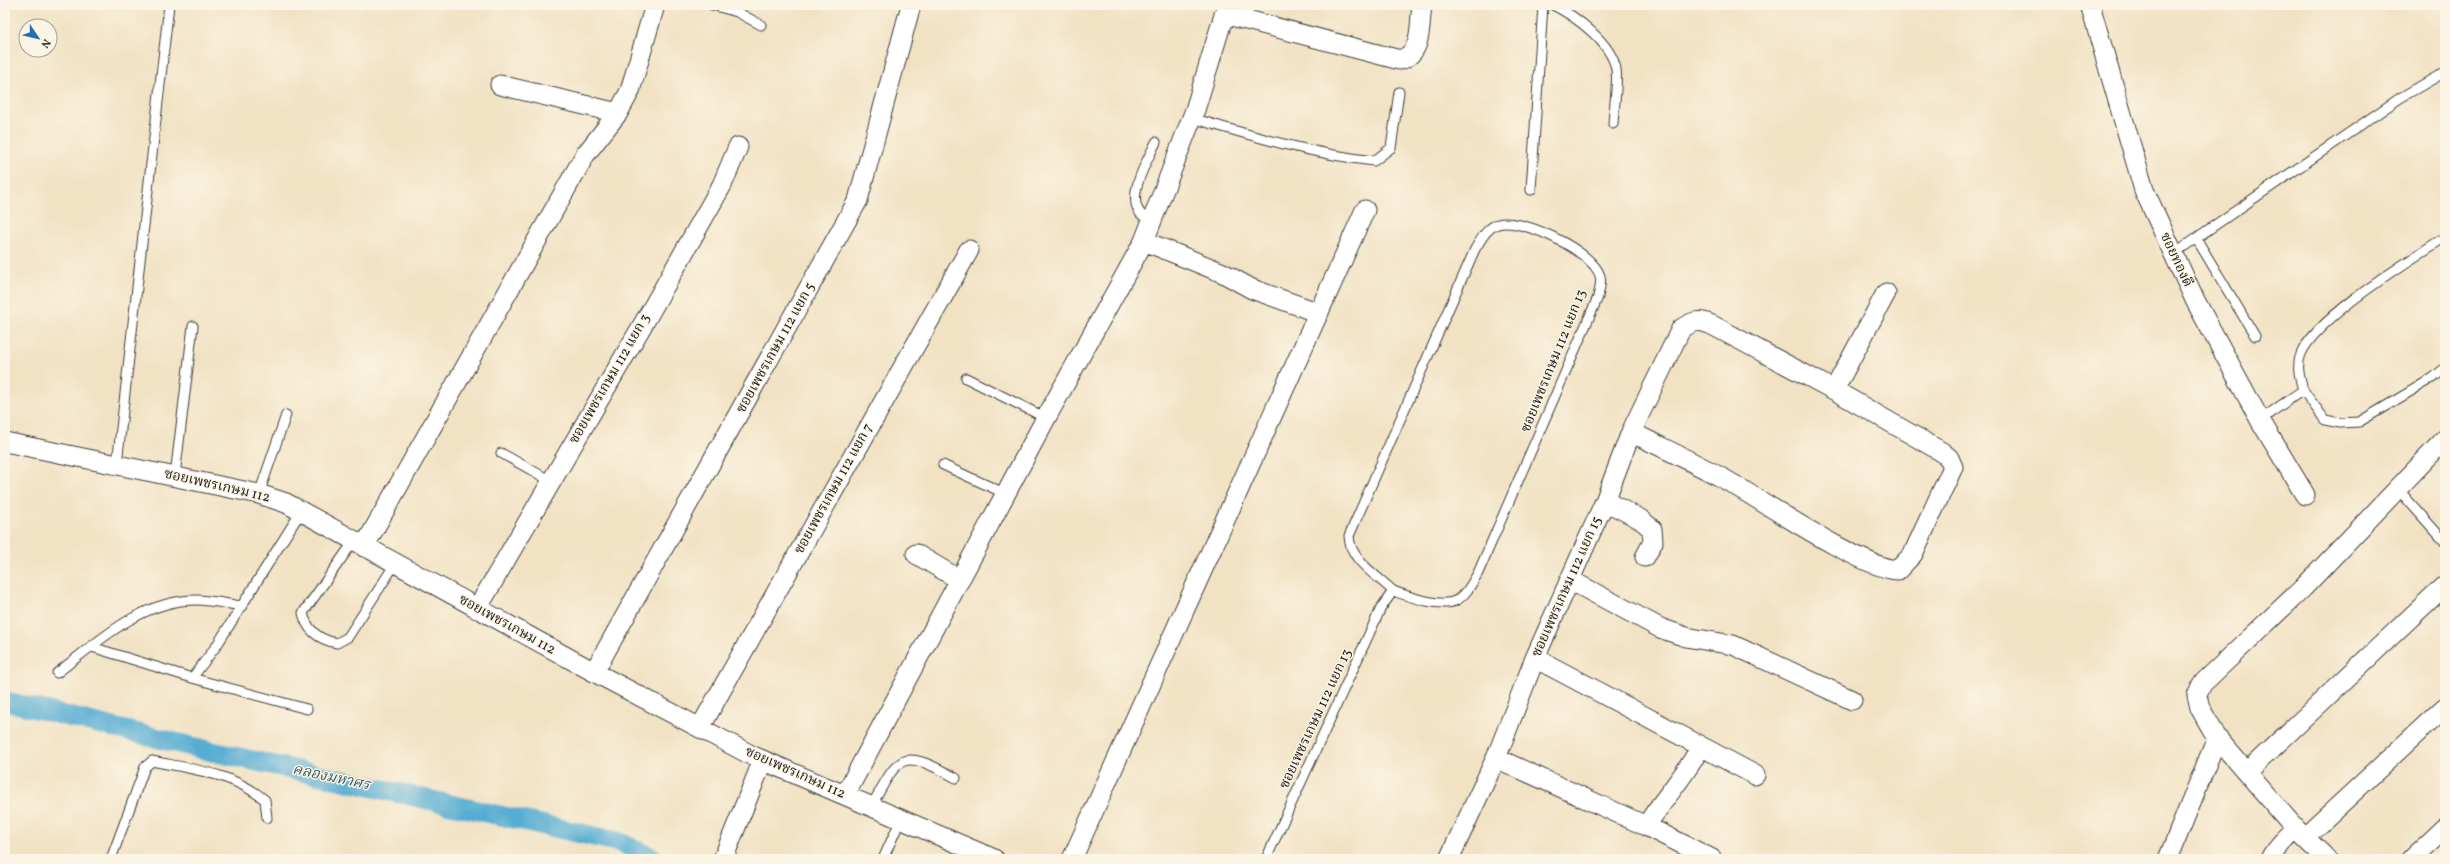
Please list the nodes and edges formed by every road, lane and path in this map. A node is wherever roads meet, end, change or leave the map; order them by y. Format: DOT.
graph roads {
  1 [pos="169,5"];
  2 [pos="655,5"];
  3 [pos="712,5"];
  4 [pos="911,5"];
  5 [pos="1422,5"];
  6 [pos="1543,5"];
  7 [pos="1552,5"];
  8 [pos="2090,5"];
  9 [pos="1225,10"];
  10 [pos="761,25"];
  11 [pos="2445,72"];
  12 [pos="500,85"];
  13 [pos="1399,92"];
  14 [pos="618,113"];
  15 [pos="1192,118"];
  16 [pos="1613,124"];
  17 [pos="1156,142"];
  18 [pos="738,147"];
  19 [pos="1531,190"];
  20 [pos="1365,210"];
  21 [pos="1152,223"];
  22 [pos="2445,237"];
  23 [pos="2196,238"];
  24 [pos="1144,241"];
  25 [pos="969,250"];
  26 [pos="2173,254"];
  27 [pos="1886,293"];
  28 [pos="1319,313"];
  29 [pos="193,326"];
  30 [pos="2255,336"];
  31 [pos="2445,368"];
  32 [pos="966,378"];
  33 [pos="1834,390"];
  34 [pos="2303,390"];
  35 [pos="286,416"];
  36 [pos="1046,418"];
  37 [pos="2260,420"];
  38 [pos="1631,432"];
  39 [pos="2445,439"];
  40 [pos="5,442"];
  41 [pos="501,452"];
  42 [pos="117,464"];
  43 [pos="943,466"];
  44 [pos="175,476"];
  45 [pos="551,481"];
  46 [pos="2397,488"];
  47 [pos="260,494"];
  48 [pos="1006,494"];
  49 [pos="2306,495"];
  50 [pos="1605,501"];
  51 [pos="302,510"];
  52 [pos="2445,542"];
  53 [pos="359,544"];
  54 [pos="916,554"];
  55 [pos="1645,557"];
  56 [pos="395,564"];
  57 [pos="960,580"];
  58 [pos="1570,580"];
  59 [pos="2445,585"];
  60 [pos="1393,591"];
  61 [pos="242,606"];
  62 [pos="477,609"];
  63 [pos="92,647"];
  64 [pos="1536,658"];
  65 [pos="594,672"];
  66 [pos="57,673"];
  67 [pos="192,678"];
  68 [pos="1852,700"];
  69 [pos="2445,707"];
  70 [pos="307,709"];
  71 [pos="700,728"];
  72 [pos="2217,738"];
  73 [pos="1700,748"];
  74 [pos="1496,758"];
  75 [pos="763,760"];
  76 [pos="2248,771"];
  77 [pos="1754,776"];
  78 [pos="956,778"];
  79 [pos="845,795"];
  80 [pos="871,807"];
  81 [pos="267,818"];
  82 [pos="901,819"];
  83 [pos="1646,826"];
  84 [pos="2445,828"];
  85 [pos="2296,834"];
  86 [pos="726,851"];
  87 [pos="111,859"];
  88 [pos="883,859"];
  89 [pos="994,859"];
  90 [pos="1072,859"];
  91 [pos="1266,859"];
  92 [pos="1449,859"];
  93 [pos="1712,859"];
  94 [pos="2168,859"];
  95 [pos="2270,859"];
  96 [pos="2283,859"];
  97 [pos="2327,859"];
  98 [pos="2412,859"];
  1 -- 42 [label="lane"];
  2 -- 14 [label="street"];
  3 -- 10 [label="lane"];
  4 -- 65 [label="street, ซอยเพชรเกษม 112 แยก 5"];
  5 -- 9 [label="street"];
  6 -- 19 [label="lane"];
  7 -- 16 [label="lane"];
  8 -- 26 [label="street, ซอยทองดี"];
  9 -- 15 [label="street"];
  11 -- 23 [label="lane"];
  12 -- 14 [label="street"];
  13 -- 15 [label="lane"];
  14 -- 53 [label="street"];
  15 -- 21 [label="street"];
  17 -- 21 [label="lane"];
  18 -- 45 [label="street, ซอยเพชรเกษม 112 แยก 3"];
  20 -- 28 [label="street"];
  21 -- 24 [label="street"];
  22 -- 34 [label="lane"];
  23 -- 26 [label="lane"];
  23 -- 30 [label="lane"];
  24 -- 28 [label="street"];
  24 -- 36 [label="street"];
  25 -- 71 [label="street, ซอยเพชรเกษม 112 แยก 7"];
  26 -- 37 [label="street, ซอยทองดี"];
  27 -- 33 [label="street"];
  28 -- 90 [label="street"];
  29 -- 44 [label="lane"];
  31 -- 34 [label="lane"];
  32 -- 36 [label="lane"];
  33 -- 38 [label="street, ซอยเพชรเกษม 112 แยก 15"];
  33 -- 38 [label="street"];
  34 -- 37 [label="lane"];
  35 -- 47 [label="lane"];
  36 -- 48 [label="street"];
  37 -- 49 [label="street, ซอยทองดี"];
  38 -- 50 [label="street, ซอยเพชรเกษม 112 แยก 15"];
  39 -- 46 [label="street"];
  40 -- 42 [label="street, ซอยเพชรเกษม 112"];
  41 -- 45 [label="lane"];
  42 -- 44 [label="street, ซอยเพชรเกษม 112"];
  43 -- 48 [label="lane"];
  44 -- 47 [label="street, ซอยเพชรเกษม 112"];
  45 -- 62 [label="street, ซอยเพชรเกษม 112 แยก 3"];
  46 -- 52 [label="lane"];
  46 -- 72 [label="street"];
  47 -- 51 [label="street, ซอยเพชรเกษม 112"];
  48 -- 57 [label="street"];
  50 -- 55 [label="street"];
  50 -- 58 [label="street, ซอยเพชรเกษม 112 แยก 15"];
  51 -- 53 [label="street, ซอยเพชรเกษม 112"];
  51 -- 61 [label="lane"];
  53 -- 56 [label="street, ซอยเพชรเกษม 112"];
  53 -- 56 [label="lane"];
  54 -- 57 [label="street"];
  56 -- 62 [label="street, ซอยเพชรเกษม 112"];
  57 -- 79 [label="street"];
  58 -- 64 [label="street, ซอยเพชรเกษม 112 แยก 15"];
  58 -- 68 [label="street"];
  59 -- 76 [label="street"];
  60 -- 60 [label="lane, ซอยเพชรเกษม 112 แยก 13"];
  60 -- 91 [label="lane, ซอยเพชรเกษม 112 แยก 13"];
  61 -- 63 [label="lane"];
  61 -- 67 [label="lane"];
  62 -- 65 [label="street, ซอยเพชรเกษม 112"];
  63 -- 66 [label="lane"];
  63 -- 67 [label="lane"];
  64 -- 73 [label="street"];
  64 -- 74 [label="street, ซอยเพชรเกษม 112 แยก 15"];
  65 -- 71 [label="street, ซอยเพชรเกษม 112"];
  67 -- 70 [label="lane"];
  69 -- 85 [label="street"];
  71 -- 75 [label="street, ซอยเพชรเกษม 112"];
  72 -- 76 [label="street"];
  72 -- 94 [label="street"];
  73 -- 77 [label="street"];
  73 -- 83 [label="street"];
  74 -- 83 [label="street"];
  74 -- 92 [label="street, ซอยเพชรเกษม 112 แยก 15"];
  75 -- 79 [label="street, ซอยเพชรเกษม 112"];
  75 -- 86 [label="street"];
  76 -- 85 [label="street"];
  78 -- 80 [label="lane"];
  79 -- 80 [label="street, ซอยเพชรเกษม 112"];
  80 -- 82 [label="street, ซอยเพชรเกษม 112"];
  81 -- 87 [label="lane"];
  82 -- 88 [label="lane"];
  82 -- 89 [label="street, ซอยเพชรเกษม 112"];
  83 -- 93 [label="street"];
  84 -- 98 [label="street"];
  85 -- 95 [label="street"];
  85 -- 96 [label="street"];
  85 -- 97 [label="street"];
}
